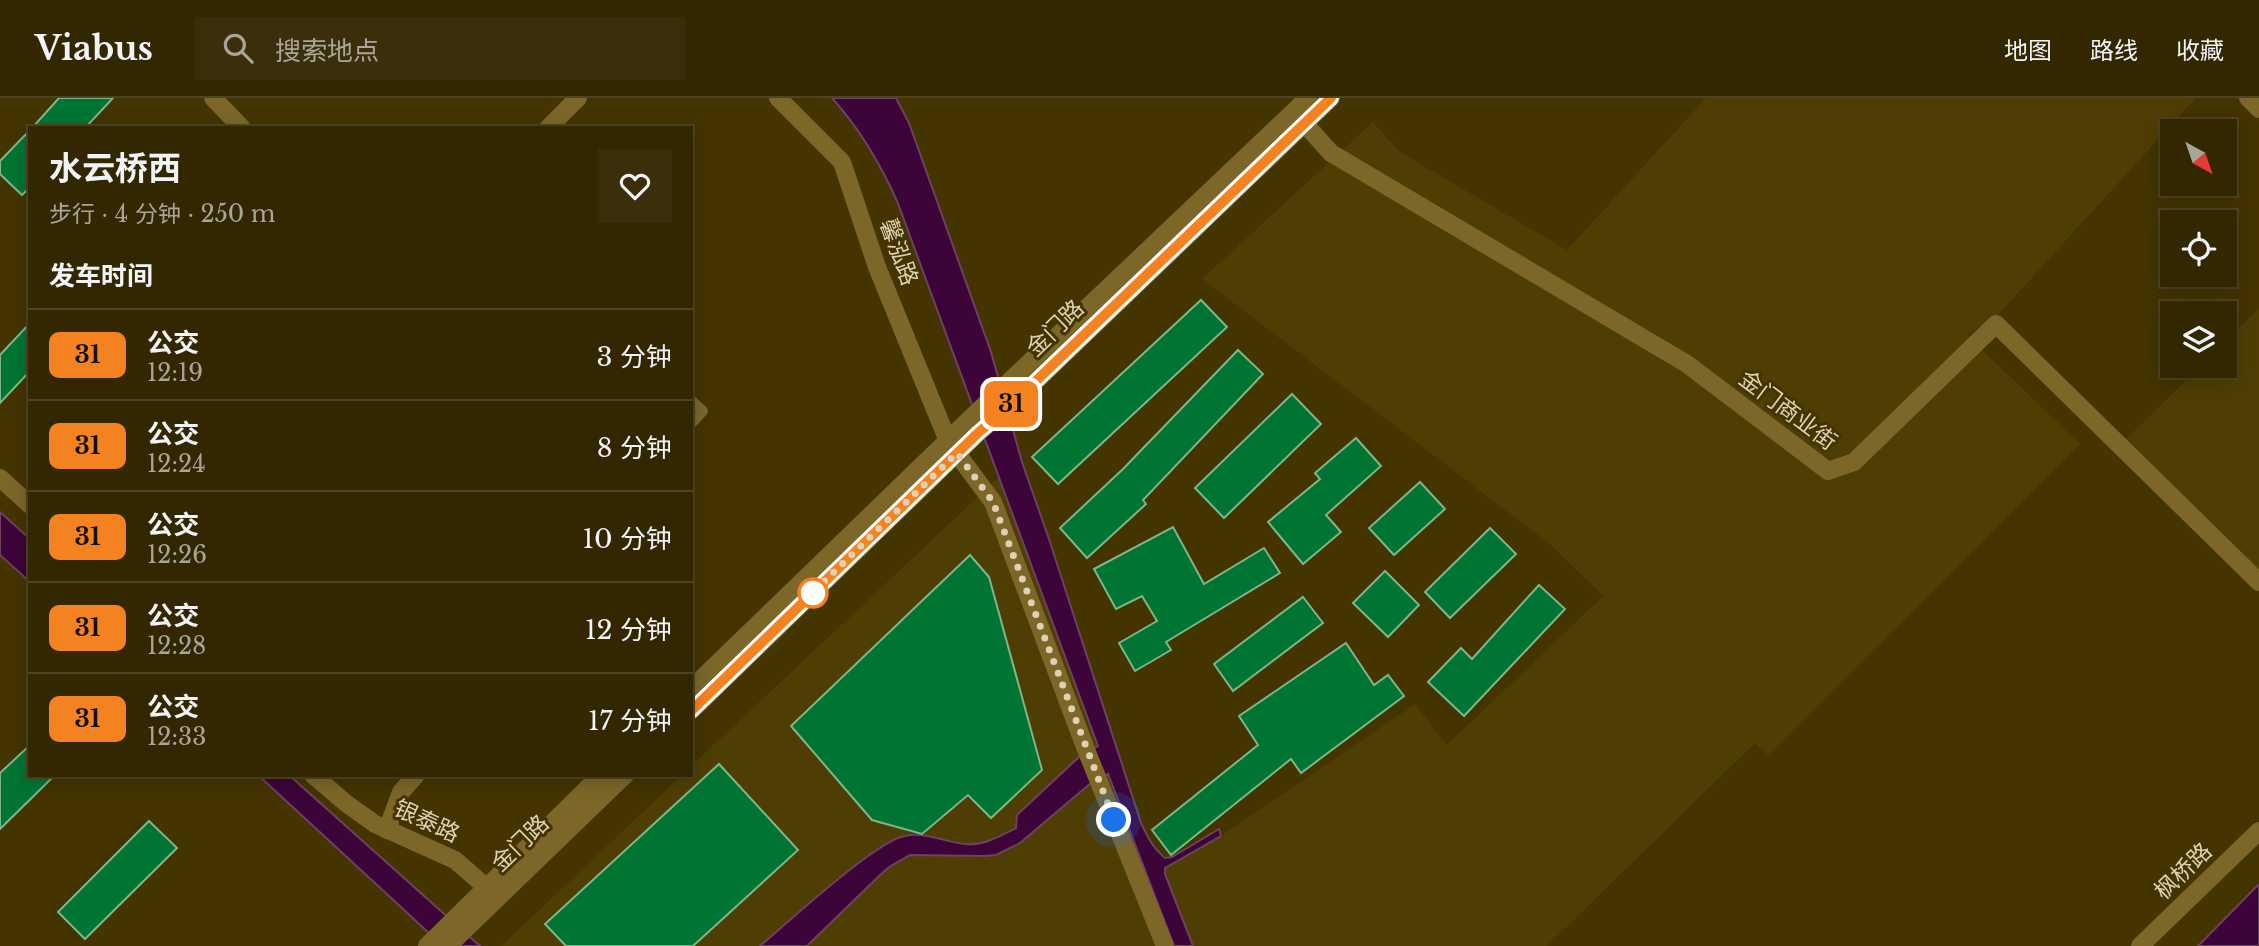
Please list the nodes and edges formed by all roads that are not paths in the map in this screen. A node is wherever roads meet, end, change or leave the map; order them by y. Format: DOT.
graph roads {
  1 [pos="213,98"];
  2 [pos="578,98"];
  3 [pos="778,98"];
  4 [pos="1308,98"];
  5 [pos="1331,98"];
  6 [pos="2248,98"];
  7 [pos="2259,109"];
  8 [pos="1300,117"];
  9 [pos="240,126"];
  10 [pos="550,126"];
  11 [pos="693,402"];
  12 [pos="693,422"];
  13 [pos="976,424"];
  14 [pos="953,447"];
  15 [pos="0,478"];
  16 [pos="28,503"];
  17 [pos="2259,582"];
  18 [pos="693,687"];
  19 [pos="693,709"];
  20 [pos="315,777"];
  21 [pos="414,777"];
  22 [pos="599,777"];
  23 [pos="623,777"];
  24 [pos="387,830"];
  25 [pos="2259,831"];
  26 [pos="486,887"];
  27 [pos="465,919"];
  28 [pos="428,945"];
  29 [pos="448,946"];
  30 [pos="1165,946"];
  31 [pos="2140,946"];
  1 -- 9 [label="street"];
  2 -- 10 [label="street"];
  3 -- 14 [label="street, 馨泓路"];
  4 -- 8 [label="street, 金门路"];
  5 -- 8 [label="street, 金门路"];
  6 -- 7 [label="street"];
  8 -- 13 [label="street, 金门路"];
  8 -- 13 [label="street, 金门路"];
  8 -- 17 [label="street, 金门商业街"];
  11 -- 12 [label="lane"];
  13 -- 14 [label="street, 金门路"];
  14 -- 18 [label="street, 金门路"];
  14 -- 19 [label="street, 金门路"];
  14 -- 30 [label="street, 馨泓路"];
  15 -- 16 [label="street"];
  20 -- 24 [label="street, 银泰路"];
  21 -- 24 [label="street"];
  22 -- 26 [label="street, 金门路"];
  23 -- 27 [label="street, 金门路"];
  24 -- 26 [label="street, 银泰路"];
  25 -- 31 [label="street, 枫桥路"];
  26 -- 27 [label="street, 金门路"];
  27 -- 28 [label="street, 金门路"];
  27 -- 29 [label="street, 金门路"];
}
